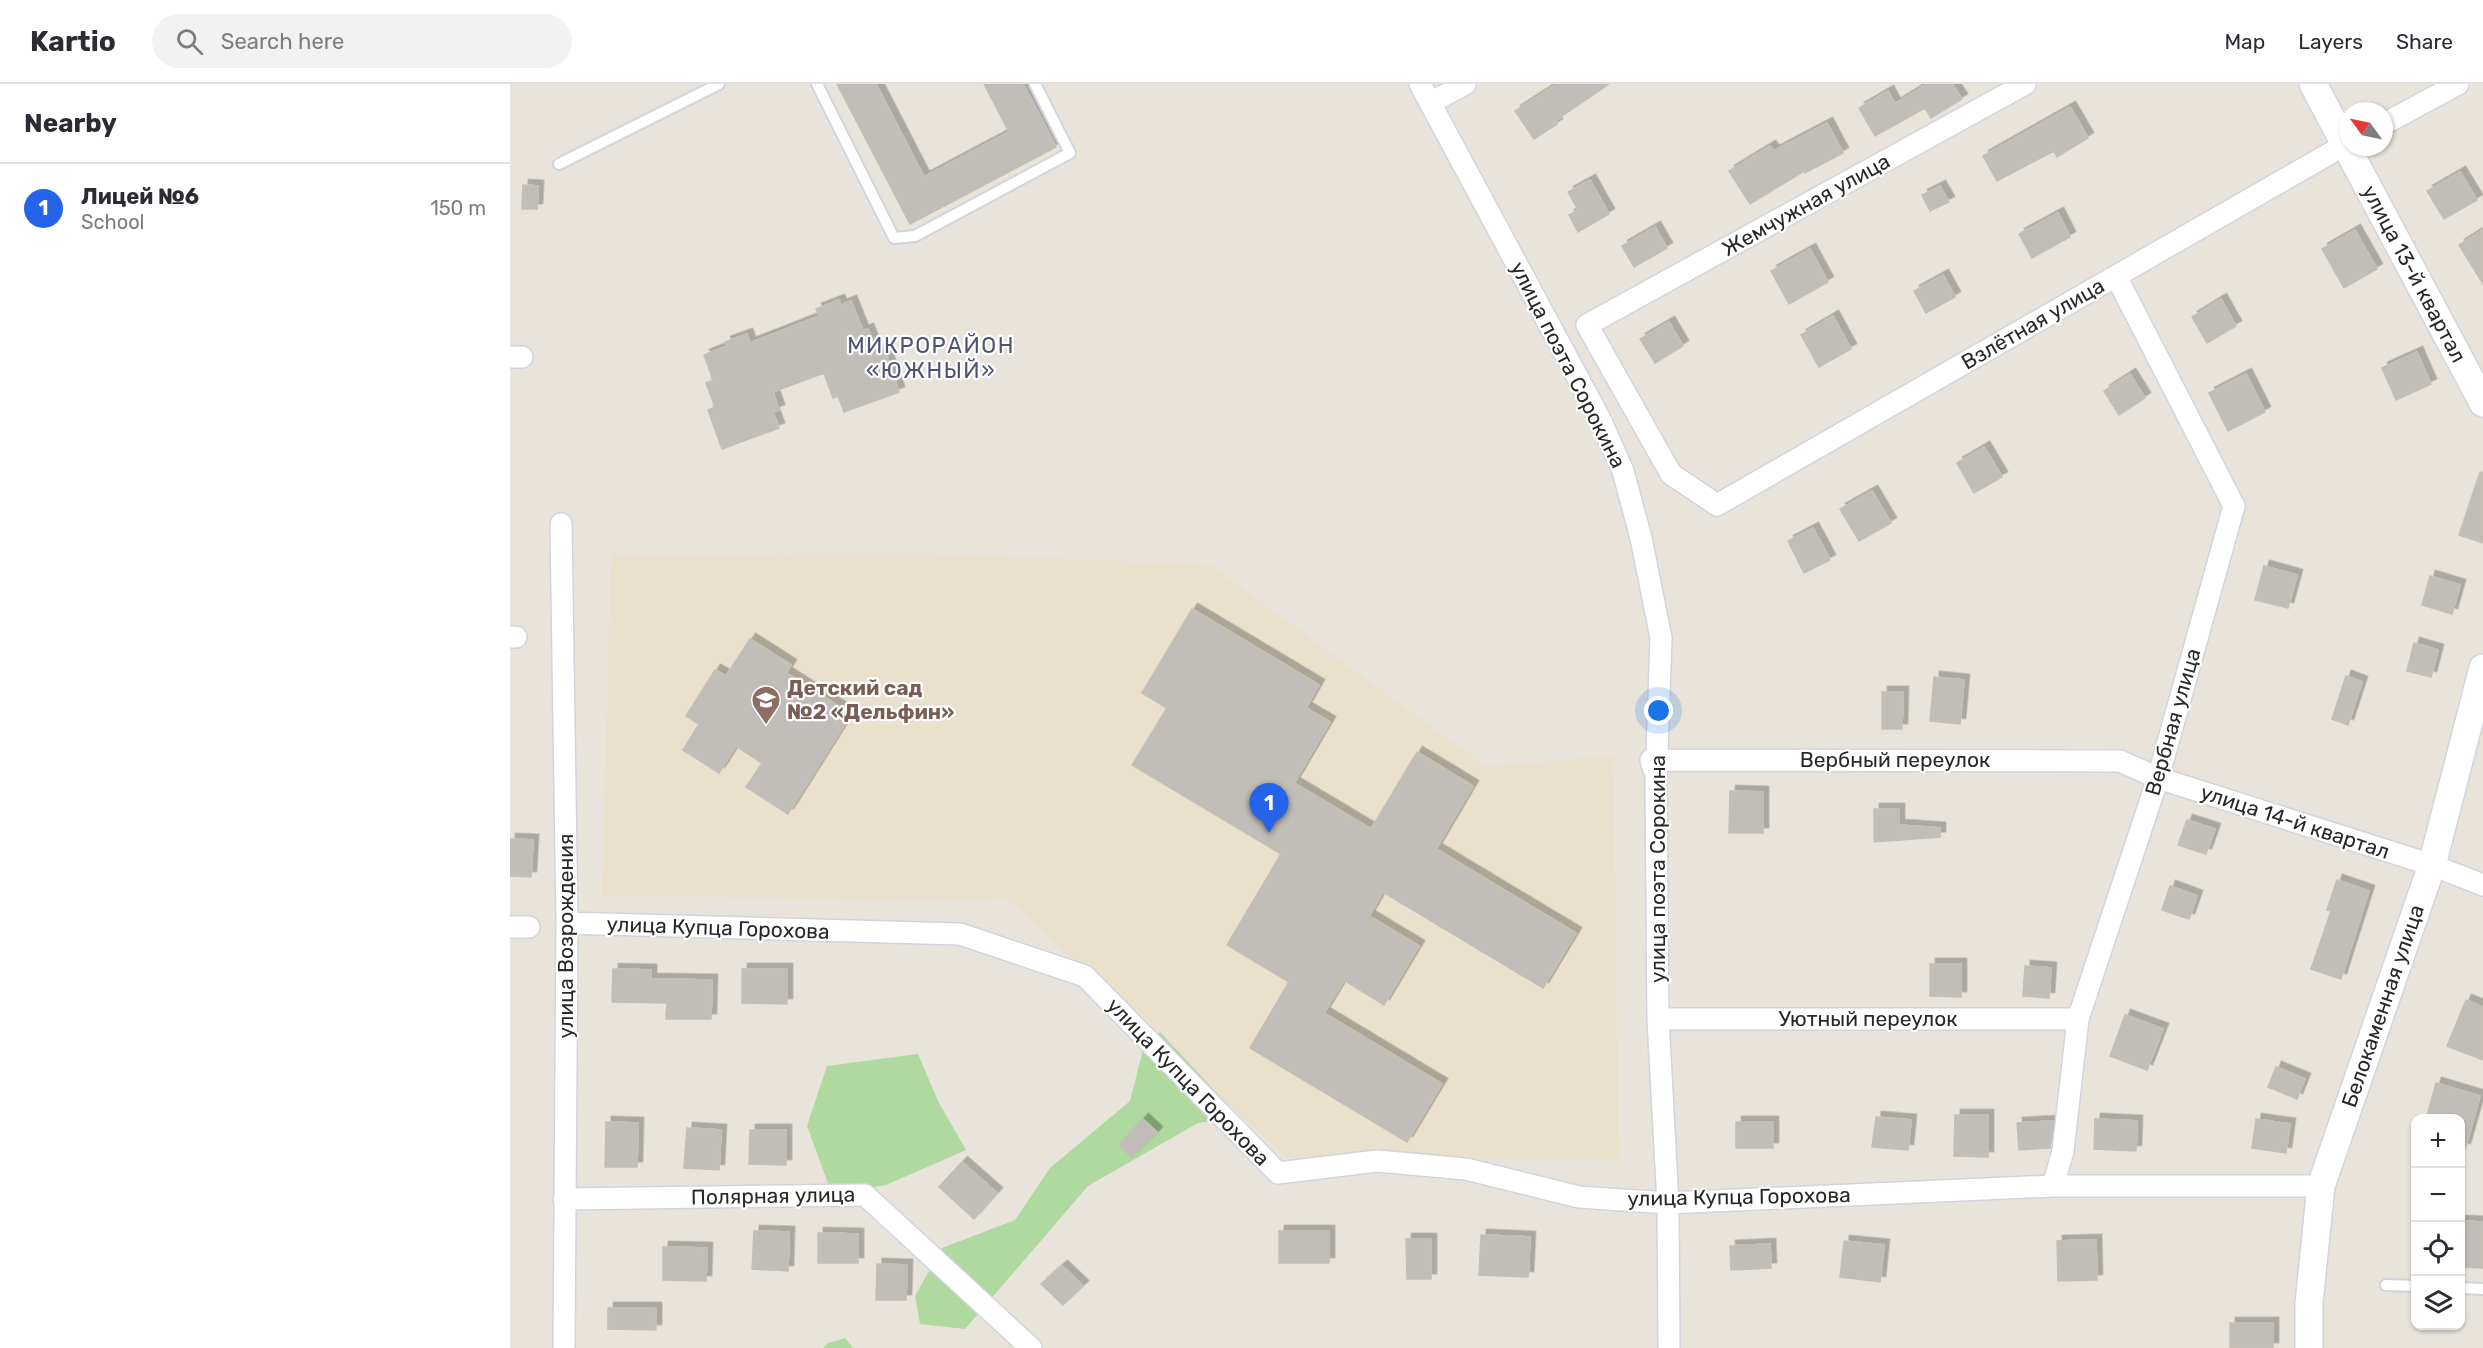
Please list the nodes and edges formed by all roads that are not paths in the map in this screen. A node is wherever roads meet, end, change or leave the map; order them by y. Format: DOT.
graph roads {
  1 [pos="719,84"];
  2 [pos="817,84"];
  3 [pos="1035,84"];
  4 [pos="1420,84"];
  5 [pos="1465,84"];
  6 [pos="2025,84"];
  7 [pos="2313,84"];
  8 [pos="2458,84"];
  9 [pos="1991,93"];
  10 [pos="1430,104"];
  11 [pos="2393,119"];
  12 [pos="2339,130"];
  13 [pos="2339,149"];
  14 [pos="2353,156"];
  15 [pos="559,164"];
  16 [pos="2116,276"];
  17 [pos="2483,403"];
  18 [pos="1717,505"];
  19 [pos="561,524"];
  20 [pos="2483,669"];
  21 [pos="2158,778"];
  22 [pos="1656,783"];
  23 [pos="2432,865"];
  24 [pos="2483,885"];
  25 [pos="567,923"];
  26 [pos="1658,1019"];
  27 [pos="2078,1019"];
  28 [pos="2053,1186"];
  29 [pos="2321,1186"];
  30 [pos="564,1199"];
  31 [pos="1668,1203"];
  32 [pos="2386,1285"];
  33 [pos="2411,1286"];
  34 [pos="2465,1288"];
  35 [pos="2483,1289"];
  36 [pos="564,1348"];
  37 [pos="1031,1348"];
  38 [pos="1669,1348"];
  39 [pos="2309,1348"];
  1 -- 15 [label="lane"];
  2 -- 3 [label="lane"];
  4 -- 10 [label="street, улица поэта Сорокина"];
  5 -- 10 [label="street"];
  6 -- 9 [label="street, Жемчужная улица"];
  7 -- 12 [label="street, улица 13-й квартал"];
  8 -- 11 [label="street"];
  9 -- 18 [label="street, Жемчужная улица"];
  10 -- 22 [label="street, улица поэта Сорокина"];
  13 -- 16 [label="street, Взлётная улица"];
  14 -- 17 [label="street, улица 13-й квартал"];
  16 -- 18 [label="street, Взлётная улица"];
  16 -- 21 [label="street, Вербная улица"];
  19 -- 25 [label="street, улица Возрождения"];
  20 -- 23 [label="street, Белокаменная улица"];
  21 -- 22 [label="street, Вербный переулок"];
  21 -- 23 [label="street, улица 14-й квартал"];
  21 -- 27 [label="street, Вербная улица"];
  22 -- 26 [label="street, улица поэта Сорокина"];
  23 -- 24 [label="street, улица 14-й квартал"];
  23 -- 29 [label="street, Белокаменная улица"];
  25 -- 30 [label="street, улица Возрождения"];
  25 -- 31 [label="street, улица Купца Горохова"];
  26 -- 27 [label="street, Уютный переулок"];
  26 -- 31 [label="street, улица поэта Сорокина"];
  27 -- 28 [label="street, Вербная улица"];
  28 -- 29 [label="street, улица Купца Горохова"];
  28 -- 31 [label="street, улица Купца Горохова"];
  29 -- 39 [label="street, Белокаменная улица"];
  30 -- 36 [label="street, улица Возрождения"];
  30 -- 37 [label="street, Полярная улица"];
  31 -- 38 [label="street, улица поэта Сорокина"];
  32 -- 33 [label="lane"];
  34 -- 35 [label="lane"];
}
